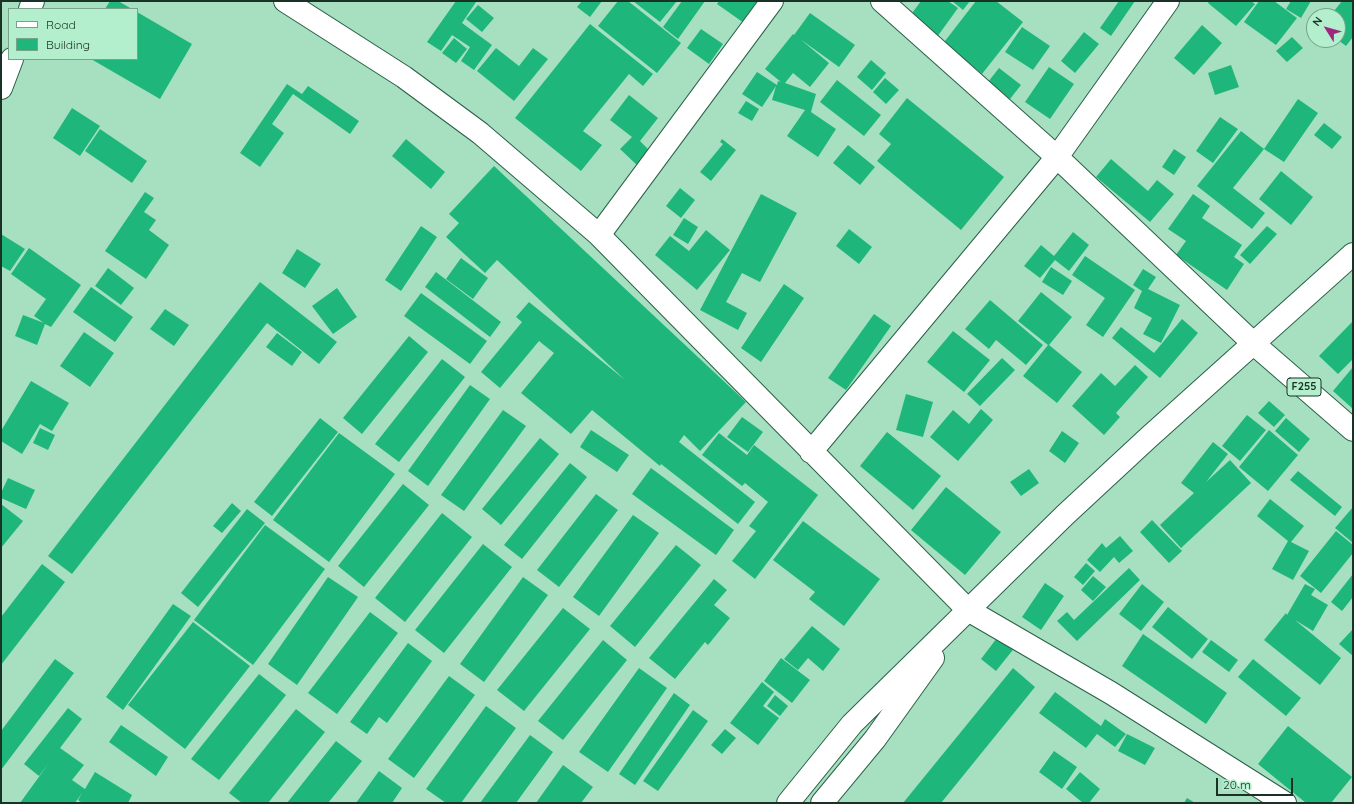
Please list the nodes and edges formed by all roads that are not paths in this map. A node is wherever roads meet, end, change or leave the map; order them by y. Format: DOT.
graph roads {
  1 [pos="285,1"];
  2 [pos="313,1"];
  3 [pos="772,1"];
  4 [pos="882,1"];
  5 [pos="1168,1"];
  6 [pos="321,22"];
  7 [pos="12,60"];
  8 [pos="1,88"];
  9 [pos="1057,157"];
  10 [pos="599,235"];
  11 [pos="1353,254"];
  12 [pos="1254,344"];
  13 [pos="1353,430"];
  14 [pos="811,452"];
  15 [pos="968,610"];
  16 [pos="788,803"];
  17 [pos="822,803"];
  18 [pos="1285,803"];
  1 -- 6 [label="street"];
  2 -- 6 [label="street"];
  3 -- 10 [label="street"];
  4 -- 9 [label="street"];
  5 -- 9 [label="street"];
  6 -- 10 [label="street"];
  7 -- 8 [label="street"];
  9 -- 12 [label="street"];
  9 -- 14 [label="street"];
  10 -- 14 [label="street"];
  11 -- 12 [label="street"];
  12 -- 13 [label="street, F255"];
  12 -- 15 [label="street"];
  14 -- 15 [label="street"];
  15 -- 16 [label="street"];
  15 -- 17 [label="street"];
  15 -- 18 [label="street"];
}
